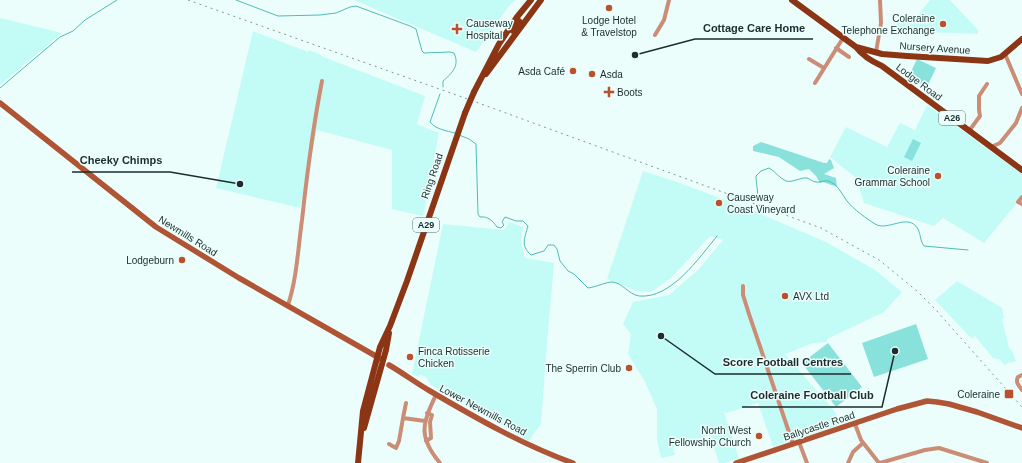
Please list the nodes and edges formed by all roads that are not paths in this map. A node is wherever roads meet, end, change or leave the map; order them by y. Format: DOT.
graph roads {
  1 [pos="531,0"];
  2 [pos="541,0"];
  3 [pos="670,0"];
  4 [pos="792,0"];
  5 [pos="880,0"];
  6 [pos="520,21"];
  7 [pos="655,35"];
  8 [pos="843,38"];
  9 [pos="1022,39"];
  10 [pos="856,47"];
  11 [pos="836,48"];
  12 [pos="876,52"];
  13 [pos="882,54"];
  14 [pos="1005,54"];
  15 [pos="849,57"];
  16 [pos="809,59"];
  17 [pos="881,65"];
  18 [pos="824,68"];
  19 [pos="485,69"];
  20 [pos="481,80"];
  21 [pos="322,81"];
  22 [pos="823,83"];
  23 [pos="987,84"];
  24 [pos="1022,94"];
  25 [pos="0,103"];
  26 [pos="1022,108"];
  27 [pos="969,131"];
  28 [pos="991,147"];
  29 [pos="1022,170"];
  30 [pos="1022,197"];
  31 [pos="1022,204"];
  32 [pos="743,286"];
  33 [pos="288,305"];
  34 [pos="390,326"];
  35 [pos="377,356"];
  36 [pos="383,360"];
  37 [pos="388,365"];
  38 [pos="1020,374"];
  39 [pos="1022,390"];
  40 [pos="436,395"];
  41 [pos="406,403"];
  42 [pos="427,413"];
  43 [pos="403,418"];
  44 [pos="425,421"];
  45 [pos="855,424"];
  46 [pos="1020,426"];
  47 [pos="361,438"];
  48 [pos="426,441"];
  49 [pos="799,442"];
  50 [pos="389,444"];
  51 [pos="793,444"];
  52 [pos="863,444"];
  53 [pos="358,463"];
  54 [pos="440,463"];
  55 [pos="573,463"];
  56 [pos="736,463"];
  57 [pos="807,463"];
  58 [pos="848,463"];
  59 [pos="880,463"];
  60 [pos="987,463"];
  1 -- 19 [label="main road, Ring Road / A29"];
  2 -- 20 [label="main road, Ring Road / A29"];
  3 -- 7 [label="street"];
  4 -- 8 [label="main road, Lodge Road / A26"];
  5 -- 12 [label="street"];
  6 -- 19 [label="main road"];
  8 -- 10 [label="main road, Lodge Road / A26"];
  8 -- 11 [label="street"];
  9 -- 14 [label="main road, Nursery Avenue / A26"];
  10 -- 12 [label="main road, Nursery Avenue / A26"];
  10 -- 17 [label="main road, Lodge Road / A26"];
  11 -- 15 [label="street"];
  11 -- 18 [label="street"];
  12 -- 13 [label="main road, Nursery Avenue / A26"];
  12 -- 17 [label="main road"];
  13 -- 14 [label="main road, Nursery Avenue / A26"];
  13 -- 17 [label="main road"];
  14 -- 24 [label="street"];
  16 -- 18 [label="street"];
  17 -- 27 [label="main road, Lodge Road / A26"];
  18 -- 22 [label="street"];
  19 -- 20 [label="main road, Ring Road / A29"];
  20 -- 34 [label="main road, Ring Road / A29, bridge"];
  21 -- 33 [label="street"];
  23 -- 27 [label="street"];
  25 -- 33 [label="street, Newmills Road"];
  26 -- 28 [label="street"];
  27 -- 28 [label="main road, Lodge Road / A26"];
  28 -- 29 [label="main road, Lodge Road / A26"];
  30 -- 31 [label="street"];
  32 -- 51 [label="street"];
  33 -- 35 [label="street, Newmills Road"];
  34 -- 35 [label="main road, Ring Road / A29"];
  34 -- 36 [label="main road, Ring Road / A29"];
  35 -- 36 [label="street, Newmills Road"];
  35 -- 47 [label="main road, Ring Road / A29"];
  36 -- 47 [label="main road, Ring Road / A29"];
  37 -- 40 [label="street, Lower Newmills Road"];
  38 -- 39 [label="street"];
  40 -- 42 [label="street"];
  40 -- 55 [label="street, Lower Newmills Road"];
  41 -- 43 [label="street"];
  42 -- 44 [label="street"];
  42 -- 48 [label="street"];
  43 -- 44 [label="street"];
  43 -- 50 [label="street"];
  44 -- 48 [label="street"];
  45 -- 46 [label="street, Ballycastle Road"];
  45 -- 49 [label="street, Ballycastle Road"];
  45 -- 52 [label="street"];
  47 -- 53 [label="main road, Ring Road / A29"];
  48 -- 54 [label="street"];
  49 -- 51 [label="street, Ballycastle Road"];
  49 -- 57 [label="street"];
  51 -- 56 [label="street, Ballycastle Road"];
  52 -- 58 [label="street"];
  52 -- 59 [label="street"];
  59 -- 60 [label="street"];
}
